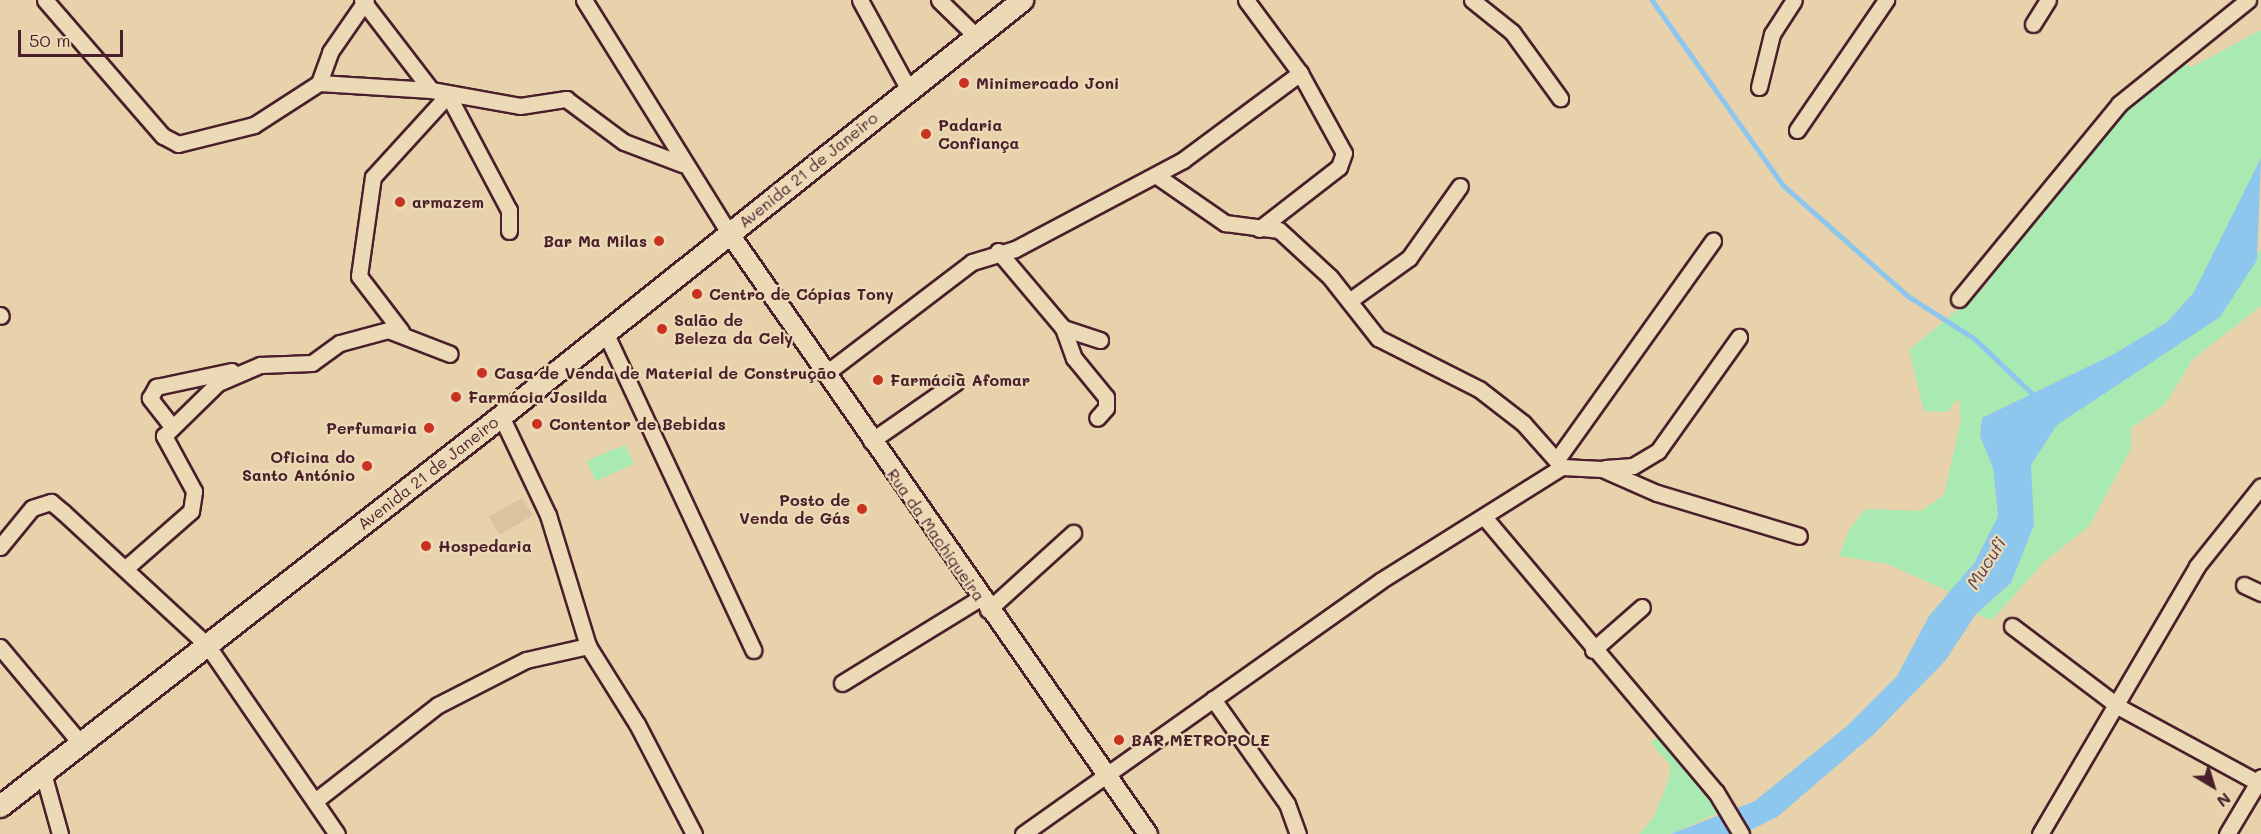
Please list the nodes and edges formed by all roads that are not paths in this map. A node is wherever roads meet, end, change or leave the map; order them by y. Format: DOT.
graph roads {
  1 [pos="45,0"];
  2 [pos="584,0"];
  3 [pos="860,0"];
  4 [pos="939,0"];
  5 [pos="1022,0"];
  6 [pos="1246,0"];
  7 [pos="1472,0"];
  8 [pos="1794,0"];
  9 [pos="1886,0"];
  10 [pos="2048,0"];
  11 [pos="2248,0"];
  12 [pos="364,1"];
  13 [pos="2033,24"];
  14 [pos="976,36"];
  15 [pos="1300,73"];
  16 [pos="319,83"];
  17 [pos="1759,87"];
  18 [pos="431,90"];
  19 [pos="909,90"];
  20 [pos="448,95"];
  21 [pos="1560,98"];
  22 [pos="1797,130"];
  23 [pos="682,164"];
  24 [pos="1157,176"];
  25 [pos="1460,186"];
  26 [pos="1259,229"];
  27 [pos="509,231"];
  28 [pos="729,233"];
  29 [pos="1713,242"];
  30 [pos="998,251"];
  31 [pos="1959,299"];
  32 [pos="1349,301"];
  33 [pos="1063,328"];
  34 [pos="401,331"];
  35 [pos="605,332"];
  36 [pos="1738,337"];
  37 [pos="1100,340"];
  38 [pos="450,354"];
  39 [pos="238,370"];
  40 [pos="825,374"];
  41 [pos="956,382"];
  42 [pos="501,416"];
  43 [pos="1097,418"];
  44 [pos="170,424"];
  45 [pos="871,441"];
  46 [pos="1560,462"];
  47 [pos="1602,469"];
  48 [pos="2261,486"];
  49 [pos="1485,518"];
  50 [pos="1073,532"];
  51 [pos="1798,536"];
  52 [pos="0,547"];
  53 [pos="127,567"];
  54 [pos="2244,585"];
  55 [pos="2261,593"];
  56 [pos="984,604"];
  57 [pos="1642,607"];
  58 [pos="2012,626"];
  59 [pos="207,645"];
  60 [pos="588,646"];
  61 [pos="0,647"];
  62 [pos="753,650"];
  63 [pos="1593,650"];
  64 [pos="842,683"];
  65 [pos="1213,699"];
  66 [pos="2119,707"];
  67 [pos="81,744"];
  68 [pos="1108,772"];
  69 [pos="43,773"];
  70 [pos="2260,781"];
  71 [pos="315,801"];
  72 [pos="0,806"];
  73 [pos="60,834"];
  74 [pos="337,834"];
  75 [pos="694,834"];
  76 [pos="1023,834"];
  77 [pos="1148,834"];
  78 [pos="1298,834"];
  79 [pos="1741,834"];
  80 [pos="2040,834"];
  81 [pos="2227,834"];
  1 -- 16 [label="street"];
  2 -- 23 [label="street"];
  3 -- 19 [label="street"];
  4 -- 14 [label="street"];
  5 -- 14 [label="main road, Avenida 21 de Janeiro"];
  6 -- 15 [label="street"];
  7 -- 21 [label="street"];
  8 -- 17 [label="street"];
  9 -- 22 [label="street"];
  10 -- 13 [label="street"];
  11 -- 31 [label="street"];
  12 -- 16 [label="street"];
  12 -- 18 [label="street"];
  14 -- 19 [label="main road, Avenida 21 de Janeiro"];
  15 -- 24 [label="street"];
  15 -- 26 [label="street"];
  16 -- 18 [label="street"];
  18 -- 20 [label="street"];
  19 -- 28 [label="main road, Avenida 21 de Janeiro"];
  20 -- 23 [label="street"];
  20 -- 27 [label="street"];
  20 -- 34 [label="street"];
  23 -- 28 [label="street"];
  24 -- 26 [label="street"];
  24 -- 30 [label="street"];
  25 -- 32 [label="street"];
  26 -- 32 [label="street"];
  28 -- 35 [label="main road, Avenida 21 de Janeiro"];
  28 -- 40 [label="street, Rua da Machiqueira"];
  29 -- 46 [label="street"];
  30 -- 33 [label="street"];
  30 -- 40 [label="street"];
  32 -- 46 [label="street"];
  33 -- 37 [label="street"];
  33 -- 43 [label="street"];
  34 -- 38 [label="street"];
  34 -- 39 [label="street"];
  35 -- 42 [label="main road, Avenida 21 de Janeiro"];
  35 -- 62 [label="street"];
  36 -- 47 [label="street"];
  39 -- 44 [label="street"];
  39 -- 44 [label="street"];
  40 -- 45 [label="street, Rua da Machiqueira"];
  41 -- 45 [label="street"];
  42 -- 59 [label="main road, Avenida 21 de Janeiro"];
  42 -- 60 [label="street"];
  44 -- 53 [label="street"];
  45 -- 56 [label="street, Rua da Machiqueira"];
  46 -- 47 [label="street"];
  46 -- 49 [label="street"];
  47 -- 51 [label="street"];
  48 -- 66 [label="street"];
  49 -- 63 [label="street"];
  49 -- 65 [label="street"];
  50 -- 56 [label="street"];
  52 -- 53 [label="street"];
  53 -- 59 [label="street"];
  54 -- 55 [label="street"];
  56 -- 64 [label="street"];
  56 -- 68 [label="street, Rua da Machiqueira"];
  57 -- 63 [label="street"];
  58 -- 66 [label="street"];
  59 -- 67 [label="main road, Avenida 21 de Janeiro"];
  59 -- 71 [label="street"];
  60 -- 71 [label="street"];
  60 -- 75 [label="street"];
  61 -- 67 [label="street"];
  63 -- 79 [label="street"];
  65 -- 68 [label="street"];
  65 -- 78 [label="street"];
  66 -- 70 [label="street"];
  66 -- 80 [label="street"];
  67 -- 69 [label="main road, Avenida 21 de Janeiro"];
  68 -- 76 [label="street"];
  68 -- 77 [label="street, Rua da Machiqueira"];
  69 -- 72 [label="main road, Avenida 21 de Janeiro"];
  69 -- 73 [label="street"];
  70 -- 81 [label="street"];
  71 -- 74 [label="street"];
}
